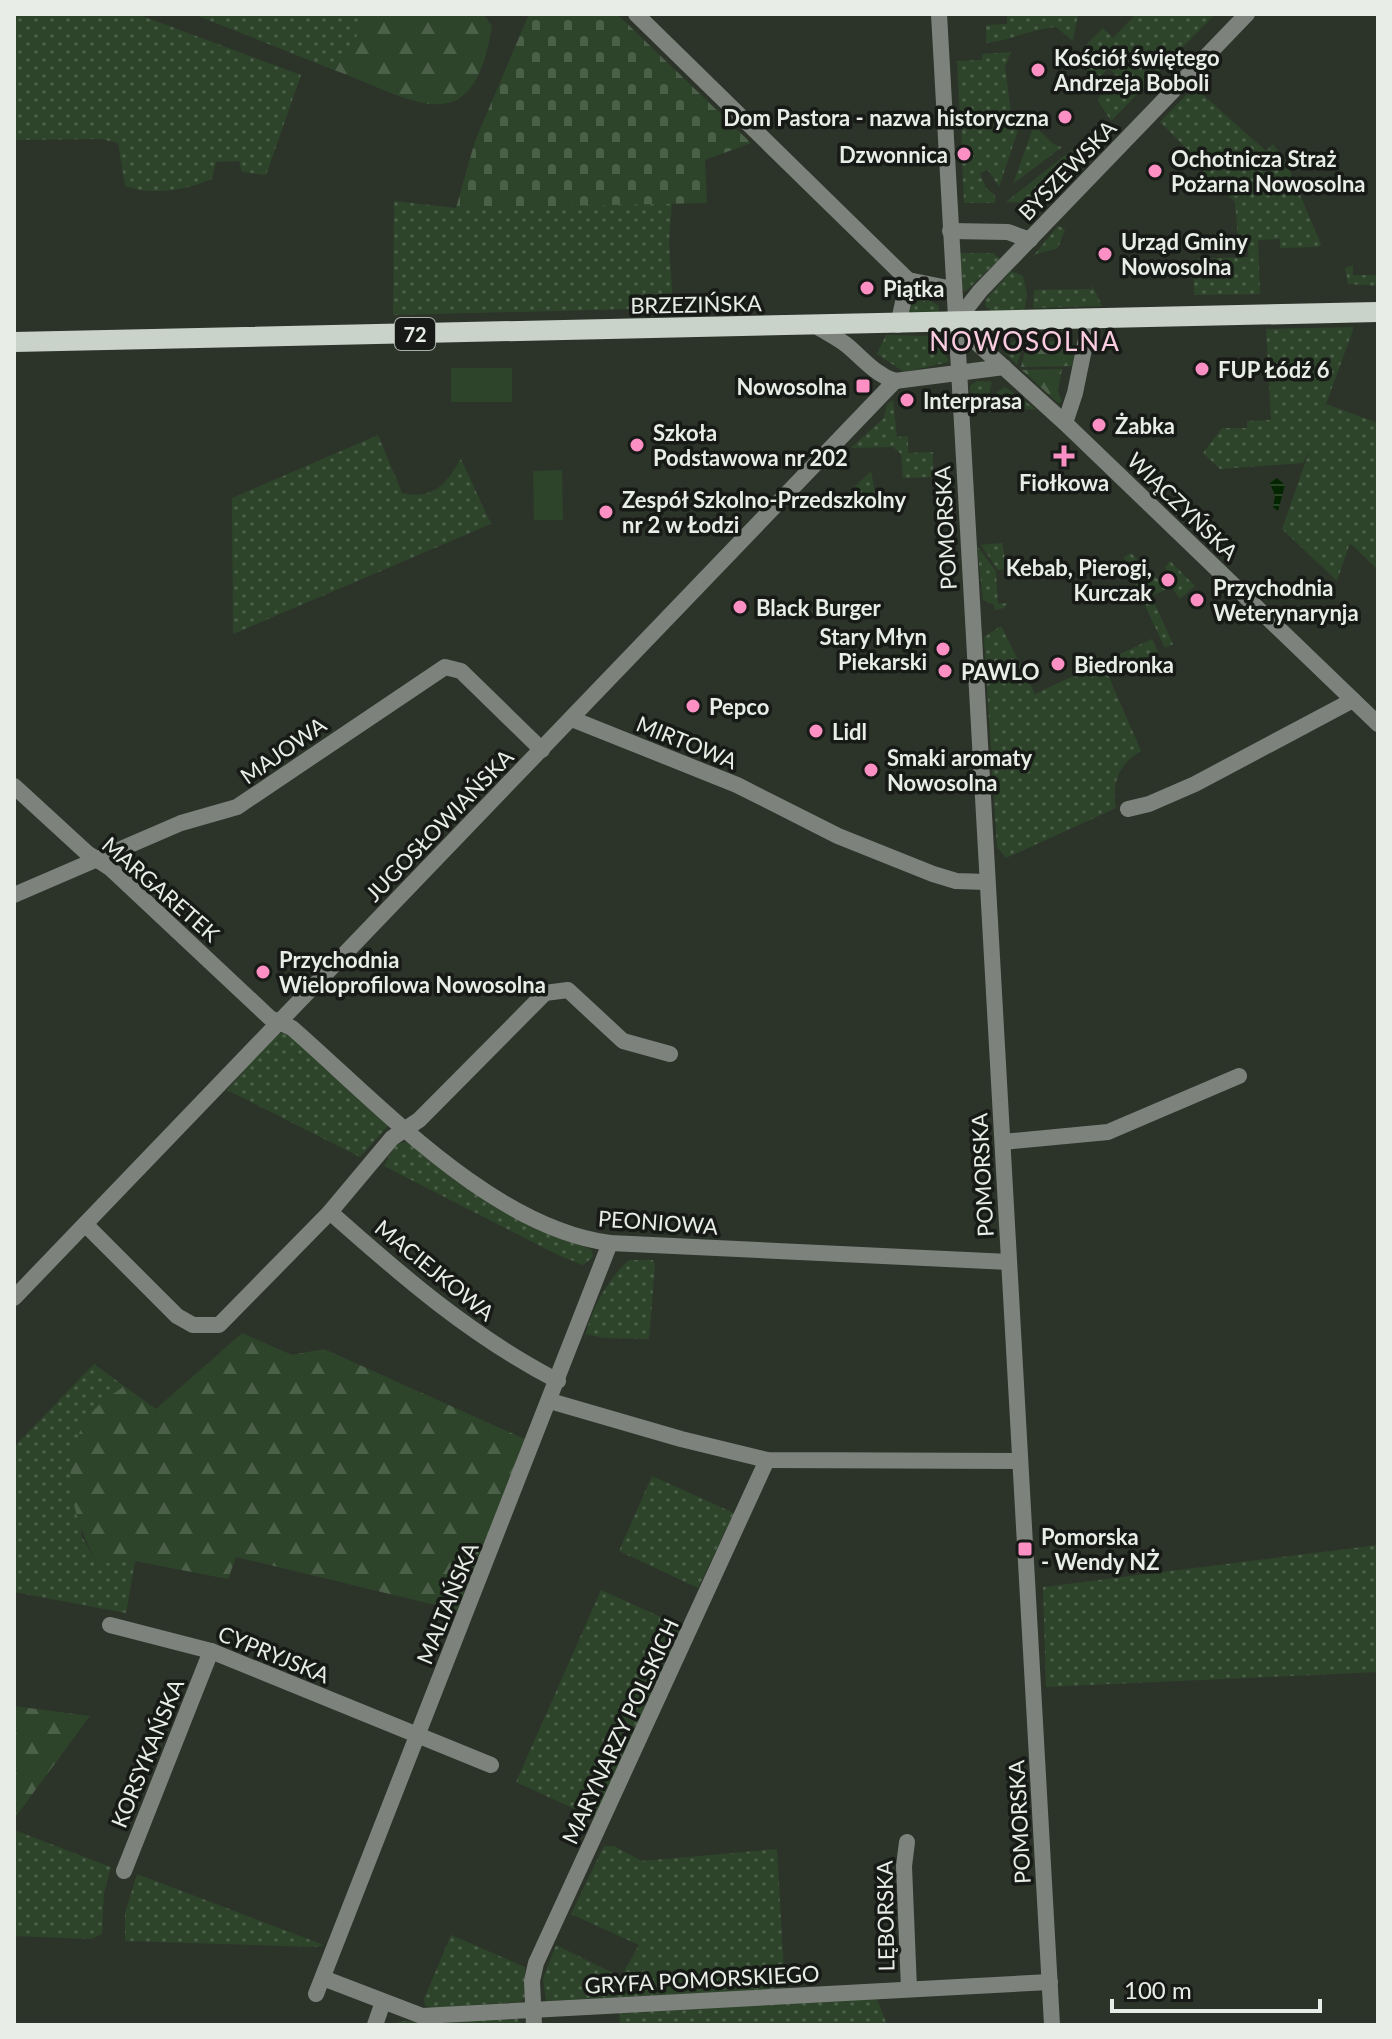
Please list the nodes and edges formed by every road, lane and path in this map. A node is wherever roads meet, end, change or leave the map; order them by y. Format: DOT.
graph roads {
  1 [pos="636,14"];
  2 [pos="939,14"];
  3 [pos="1247,14"];
  4 [pos="950,231"];
  5 [pos="1030,240"];
  6 [pos="908,280"];
  7 [pos="953,289"];
  8 [pos="1378,312"];
  9 [pos="1090,320"];
  10 [pos="955,323"];
  11 [pos="898,325"];
  12 [pos="816,326"];
  13 [pos="14,342"];
  14 [pos="1004,367"];
  15 [pos="958,373"];
  16 [pos="895,381"];
  17 [pos="1065,423"];
  18 [pos="1353,700"];
  19 [pos="572,719"];
  20 [pos="1378,724"];
  21 [pos="542,750"];
  22 [pos="14,786"];
  23 [pos="1128,809"];
  24 [pos="96,859"];
  25 [pos="987,882"];
  26 [pos="14,895"];
  27 [pos="280,1022"];
  28 [pos="670,1054"];
  29 [pos="1239,1076"];
  30 [pos="407,1128"];
  31 [pos="1003,1142"];
  32 [pos="330,1212"];
  33 [pos="86,1225"];
  34 [pos="610,1243"];
  35 [pos="1009,1262"];
  36 [pos="14,1298"];
  37 [pos="558,1381"];
  38 [pos="550,1401"];
  39 [pos="767,1460"];
  40 [pos="1020,1461"];
  41 [pos="110,1625"];
  42 [pos="211,1651"];
  43 [pos="417,1737"];
  44 [pos="491,1765"];
  45 [pos="907,1842"];
  46 [pos="124,1871"];
  47 [pos="1050,1982"];
  48 [pos="909,1989"];
  49 [pos="383,2002"];
  50 [pos="534,2018"];
  51 [pos="375,2025"];
  52 [pos="1052,2025"];
  1 -- 6 [label="street"];
  2 -- 4 [label="street, POMORSKA"];
  3 -- 5 [label="street, BYSZEWSKA"];
  4 -- 5 [label="street"];
  4 -- 7 [label="street, POMORSKA"];
  5 -- 10 [label="street, BYSZEWSKA"];
  6 -- 7 [label="street"];
  6 -- 11 [label="street"];
  7 -- 10 [label="street, POMORSKA"];
  8 -- 9 [label="main road, BRZEZIŃSKA / 72"];
  9 -- 10 [label="main road, BRZEZIŃSKA / 72"];
  9 -- 17 [label="street"];
  10 -- 11 [label="main road, BRZEZIŃSKA / 72"];
  10 -- 14 [label="street, WIĄCZYŃSKA"];
  10 -- 15 [label="street, POMORSKA"];
  11 -- 12 [label="main road, BRZEZIŃSKA / 72"];
  12 -- 13 [label="main road, BRZEZIŃSKA / 72"];
  12 -- 16 [label="street"];
  14 -- 15 [label="street"];
  14 -- 17 [label="street, WIĄCZYŃSKA"];
  15 -- 16 [label="street"];
  15 -- 25 [label="street, POMORSKA"];
  16 -- 19 [label="street, JUGOSŁOWIAŃSKA"];
  17 -- 18 [label="street, WIĄCZYŃSKA"];
  18 -- 20 [label="street, WIĄCZYŃSKA"];
  18 -- 23 [label="street"];
  19 -- 21 [label="street, JUGOSŁOWIAŃSKA"];
  19 -- 25 [label="street, MIRTOWA"];
  21 -- 24 [label="street, MAJOWA"];
  21 -- 27 [label="street, JUGOSŁOWIAŃSKA"];
  22 -- 24 [label="street, MARGARETEK"];
  24 -- 26 [label="street, MAJOWA"];
  24 -- 27 [label="street, MARGARETEK"];
  25 -- 31 [label="street, POMORSKA"];
  27 -- 30 [label="street, PEONIOWA"];
  27 -- 33 [label="street, JUGOSŁOWIAŃSKA"];
  28 -- 30 [label="street"];
  29 -- 31 [label="street"];
  30 -- 32 [label="street"];
  30 -- 34 [label="street, PEONIOWA"];
  31 -- 35 [label="street, POMORSKA"];
  32 -- 33 [label="street"];
  32 -- 37 [label="street, MACIEJKOWA"];
  33 -- 36 [label="street, JUGOSŁOWIAŃSKA"];
  34 -- 35 [label="street, PEONIOWA"];
  34 -- 37 [label="street, MALTAŃSKA"];
  35 -- 40 [label="street, POMORSKA"];
  37 -- 38 [label="street, MALTAŃSKA"];
  38 -- 39 [label="street"];
  38 -- 43 [label="street, MALTAŃSKA"];
  39 -- 40 [label="street"];
  39 -- 50 [label="street, MARYNARZY POLSKICH"];
  40 -- 47 [label="street, POMORSKA"];
  41 -- 42 [label="street, CYPRYJSKA"];
  42 -- 43 [label="street, CYPRYJSKA"];
  42 -- 46 [label="street, KORSYKAŃSKA"];
  43 -- 44 [label="street, CYPRYJSKA"];
  43 -- 49 [label="street, MALTAŃSKA"];
  45 -- 48 [label="street, LĘBORSKA"];
  47 -- 48 [label="street, GRYFA POMORSKIEGO"];
  47 -- 52 [label="street, POMORSKA"];
  48 -- 50 [label="street, GRYFA POMORSKIEGO"];
  49 -- 50 [label="street, GRYFA POMORSKIEGO"];
  49 -- 51 [label="street"];
}
